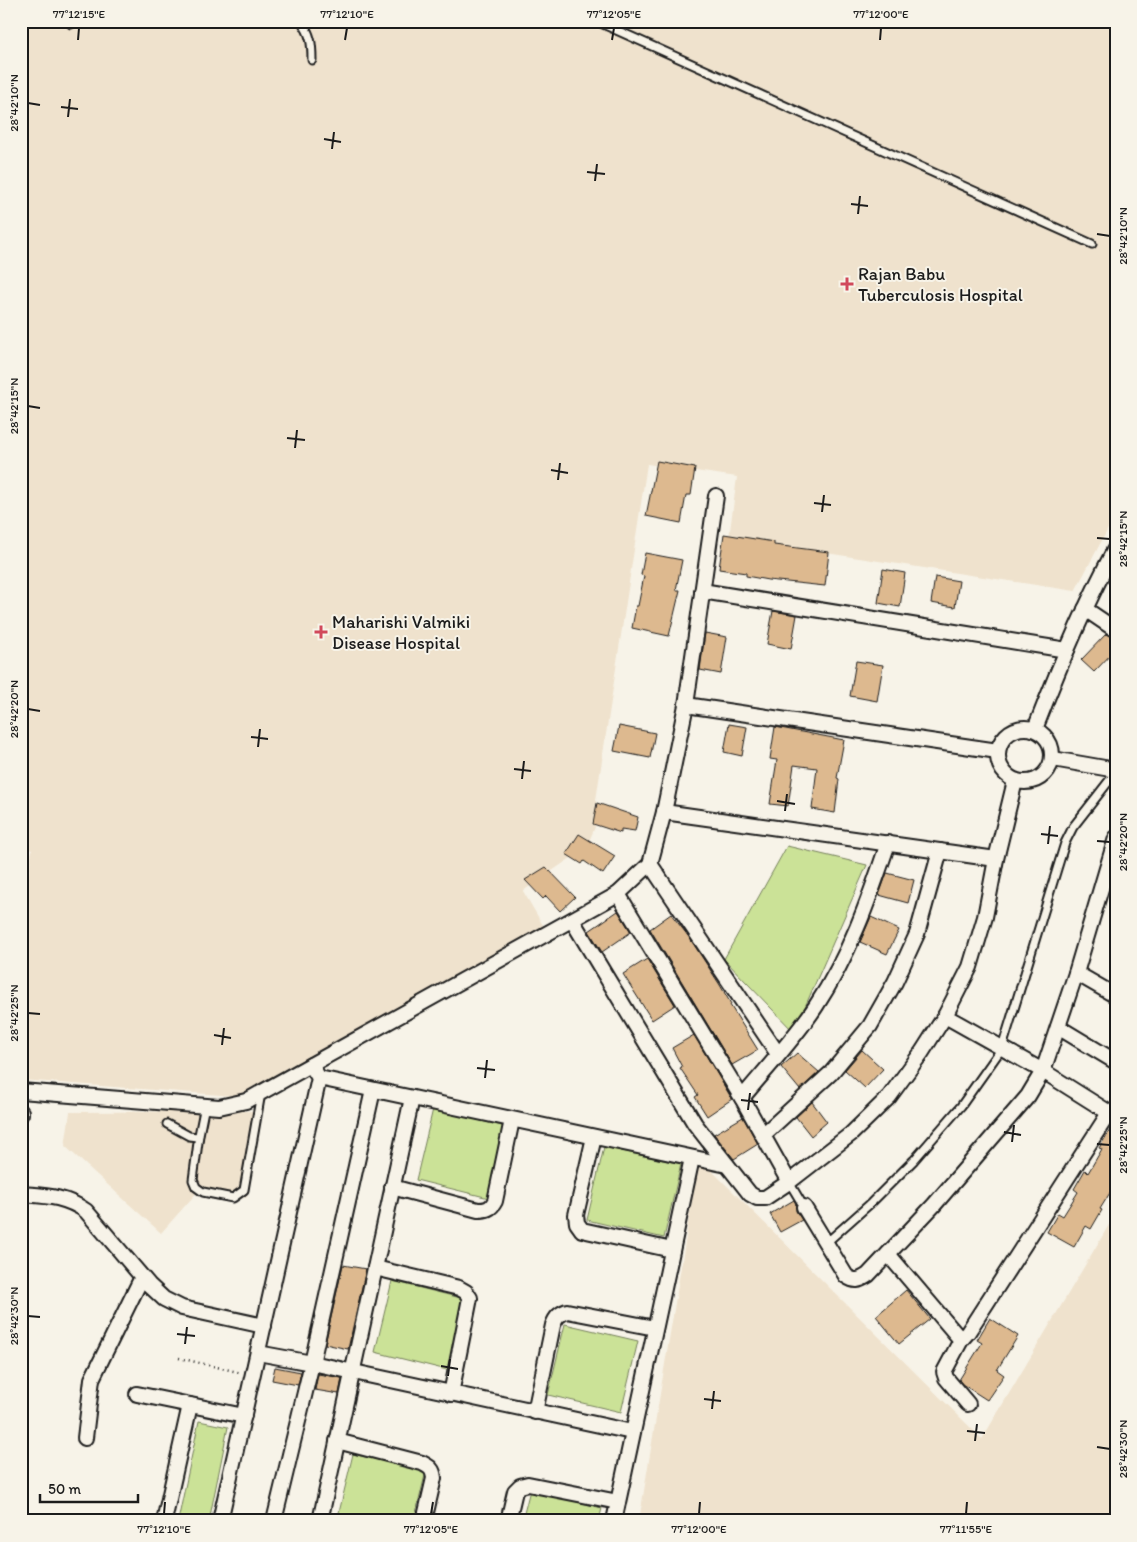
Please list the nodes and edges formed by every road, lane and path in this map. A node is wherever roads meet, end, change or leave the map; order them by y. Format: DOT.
graph roads {
  1 [pos="301,21"];
  2 [pos="601,22"];
  3 [pos="312,60"];
  4 [pos="1092,244"];
  5 [pos="716,496"];
  6 [pos="1116,547"];
  7 [pos="702,591"];
  8 [pos="1085,609"];
  9 [pos="1116,630"];
  10 [pos="1067,650"];
  11 [pos="686,705"];
  12 [pos="1035,729"];
  13 [pos="998,751"];
  14 [pos="1053,759"];
  15 [pos="1116,771"];
  16 [pos="1015,780"];
  17 [pos="664,812"];
  18 [pos="1116,838"];
  19 [pos="888,844"];
  20 [pos="940,851"];
  21 [pos="996,860"];
  22 [pos="650,864"];
  23 [pos="1110,878"];
  24 [pos="618,894"];
  25 [pos="572,920"];
  26 [pos="1076,973"];
  27 [pos="1116,996"];
  28 [pos="945,1016"];
  29 [pos="1058,1027"];
  30 [pos="1002,1048"];
  31 [pos="778,1054"];
  32 [pos="1116,1062"];
  33 [pos="311,1065"];
  34 [pos="1043,1071"];
  35 [pos="319,1078"];
  36 [pos="374,1090"];
  37 [pos="21,1091"];
  38 [pos="261,1093"];
  39 [pos="412,1098"];
  40 [pos="742,1098"];
  41 [pos="204,1105"];
  42 [pos="1112,1115"];
  43 [pos="512,1120"];
  44 [pos="167,1124"];
  45 [pos="199,1135"];
  46 [pos="763,1136"];
  47 [pos="594,1137"];
  48 [pos="692,1158"];
  49 [pos="727,1165"];
  50 [pos="789,1182"];
  51 [pos="392,1187"];
  52 [pos="21,1194"];
  53 [pos="804,1207"];
  54 [pos="826,1243"];
  55 [pos="672,1250"];
  56 [pos="888,1254"];
  57 [pos="375,1268"];
  58 [pos="142,1277"];
  59 [pos="264,1326"];
  60 [pos="655,1328"];
  61 [pos="961,1340"];
  62 [pos="258,1353"];
  63 [pos="179,1358"];
  64 [pos="312,1363"];
  65 [pos="352,1373"];
  66 [pos="253,1375"];
  67 [pos="137,1394"];
  68 [pos="451,1394"];
  69 [pos="968,1404"];
  70 [pos="190,1405"];
  71 [pos="535,1412"];
  72 [pos="244,1416"];
  73 [pos="632,1432"];
  74 [pos="85,1438"];
  75 [pos="338,1441"];
  76 [pos="618,1502"];
  77 [pos="164,1521"];
  78 [pos="220,1521"];
  79 [pos="274,1521"];
  80 [pos="320,1521"];
  81 [pos="424,1521"];
  82 [pos="508,1521"];
  83 [pos="614,1521"];
  1 -- 3 [label="lane"];
  2 -- 4 [label="lane"];
  5 -- 7 [label="street"];
  6 -- 8 [label="street"];
  7 -- 10 [label="street"];
  7 -- 11 [label="street"];
  8 -- 9 [label="street"];
  8 -- 10 [label="street"];
  10 -- 12 [label="street"];
  11 -- 13 [label="street"];
  11 -- 17 [label="street"];
  12 -- 13 [label="street"];
  12 -- 14 [label="street"];
  13 -- 16 [label="street"];
  14 -- 15 [label="street"];
  14 -- 16 [label="street"];
  15 -- 30 [label="lane"];
  16 -- 21 [label="street"];
  17 -- 19 [label="street"];
  17 -- 22 [label="street"];
  18 -- 23 [label="street"];
  19 -- 20 [label="street"];
  19 -- 31 [label="street"];
  20 -- 21 [label="street"];
  20 -- 46 [label="street"];
  21 -- 28 [label="street"];
  22 -- 24 [label="street"];
  22 -- 31 [label="street"];
  23 -- 26 [label="street"];
  24 -- 25 [label="street"];
  24 -- 40 [label="street"];
  25 -- 33 [label="street"];
  25 -- 49 [label="street"];
  26 -- 27 [label="street"];
  26 -- 29 [label="street"];
  28 -- 30 [label="street"];
  28 -- 50 [label="street"];
  29 -- 32 [label="street"];
  29 -- 34 [label="street"];
  30 -- 34 [label="street"];
  30 -- 54 [label="lane"];
  31 -- 40 [label="street"];
  33 -- 35 [label="street"];
  33 -- 38 [label="street"];
  34 -- 42 [label="street"];
  34 -- 56 [label="street"];
  35 -- 36 [label="street"];
  35 -- 59 [label="street"];
  36 -- 39 [label="street"];
  36 -- 64 [label="street"];
  37 -- 41 [label="street"];
  38 -- 41 [label="street"];
  38 -- 45 [label="lane"];
  39 -- 43 [label="street"];
  39 -- 51 [label="street"];
  40 -- 46 [label="street"];
  41 -- 45 [label="lane"];
  42 -- 61 [label="street"];
  43 -- 47 [label="street"];
  43 -- 51 [label="street"];
  44 -- 45 [label="lane"];
  46 -- 50 [label="street"];
  47 -- 48 [label="street"];
  47 -- 55 [label="street"];
  48 -- 49 [label="street"];
  48 -- 55 [label="street"];
  49 -- 50 [label="street"];
  50 -- 53 [label="lane"];
  51 -- 57 [label="street"];
  52 -- 58 [label="street"];
  53 -- 54 [label="street"];
  54 -- 56 [label="street"];
  55 -- 60 [label="street"];
  56 -- 61 [label="street"];
  57 -- 65 [label="street"];
  57 -- 68 [label="street"];
  58 -- 59 [label="street"];
  58 -- 74 [label="street"];
  59 -- 62 [label="street"];
  60 -- 71 [label="street"];
  60 -- 73 [label="street"];
  61 -- 69 [label="street"];
  62 -- 64 [label="street"];
  62 -- 66 [label="street"];
  63 -- 66 [label="path"];
  64 -- 65 [label="street"];
  64 -- 79 [label="street"];
  65 -- 68 [label="street"];
  65 -- 75 [label="street"];
  66 -- 72 [label="street"];
  67 -- 70 [label="street"];
  68 -- 71 [label="street"];
  70 -- 72 [label="street"];
  70 -- 77 [label="street"];
  71 -- 73 [label="street"];
  72 -- 78 [label="street"];
  73 -- 76 [label="street"];
  75 -- 80 [label="street"];
  75 -- 81 [label="street"];
  76 -- 82 [label="street"];
  76 -- 83 [label="street"];
}
